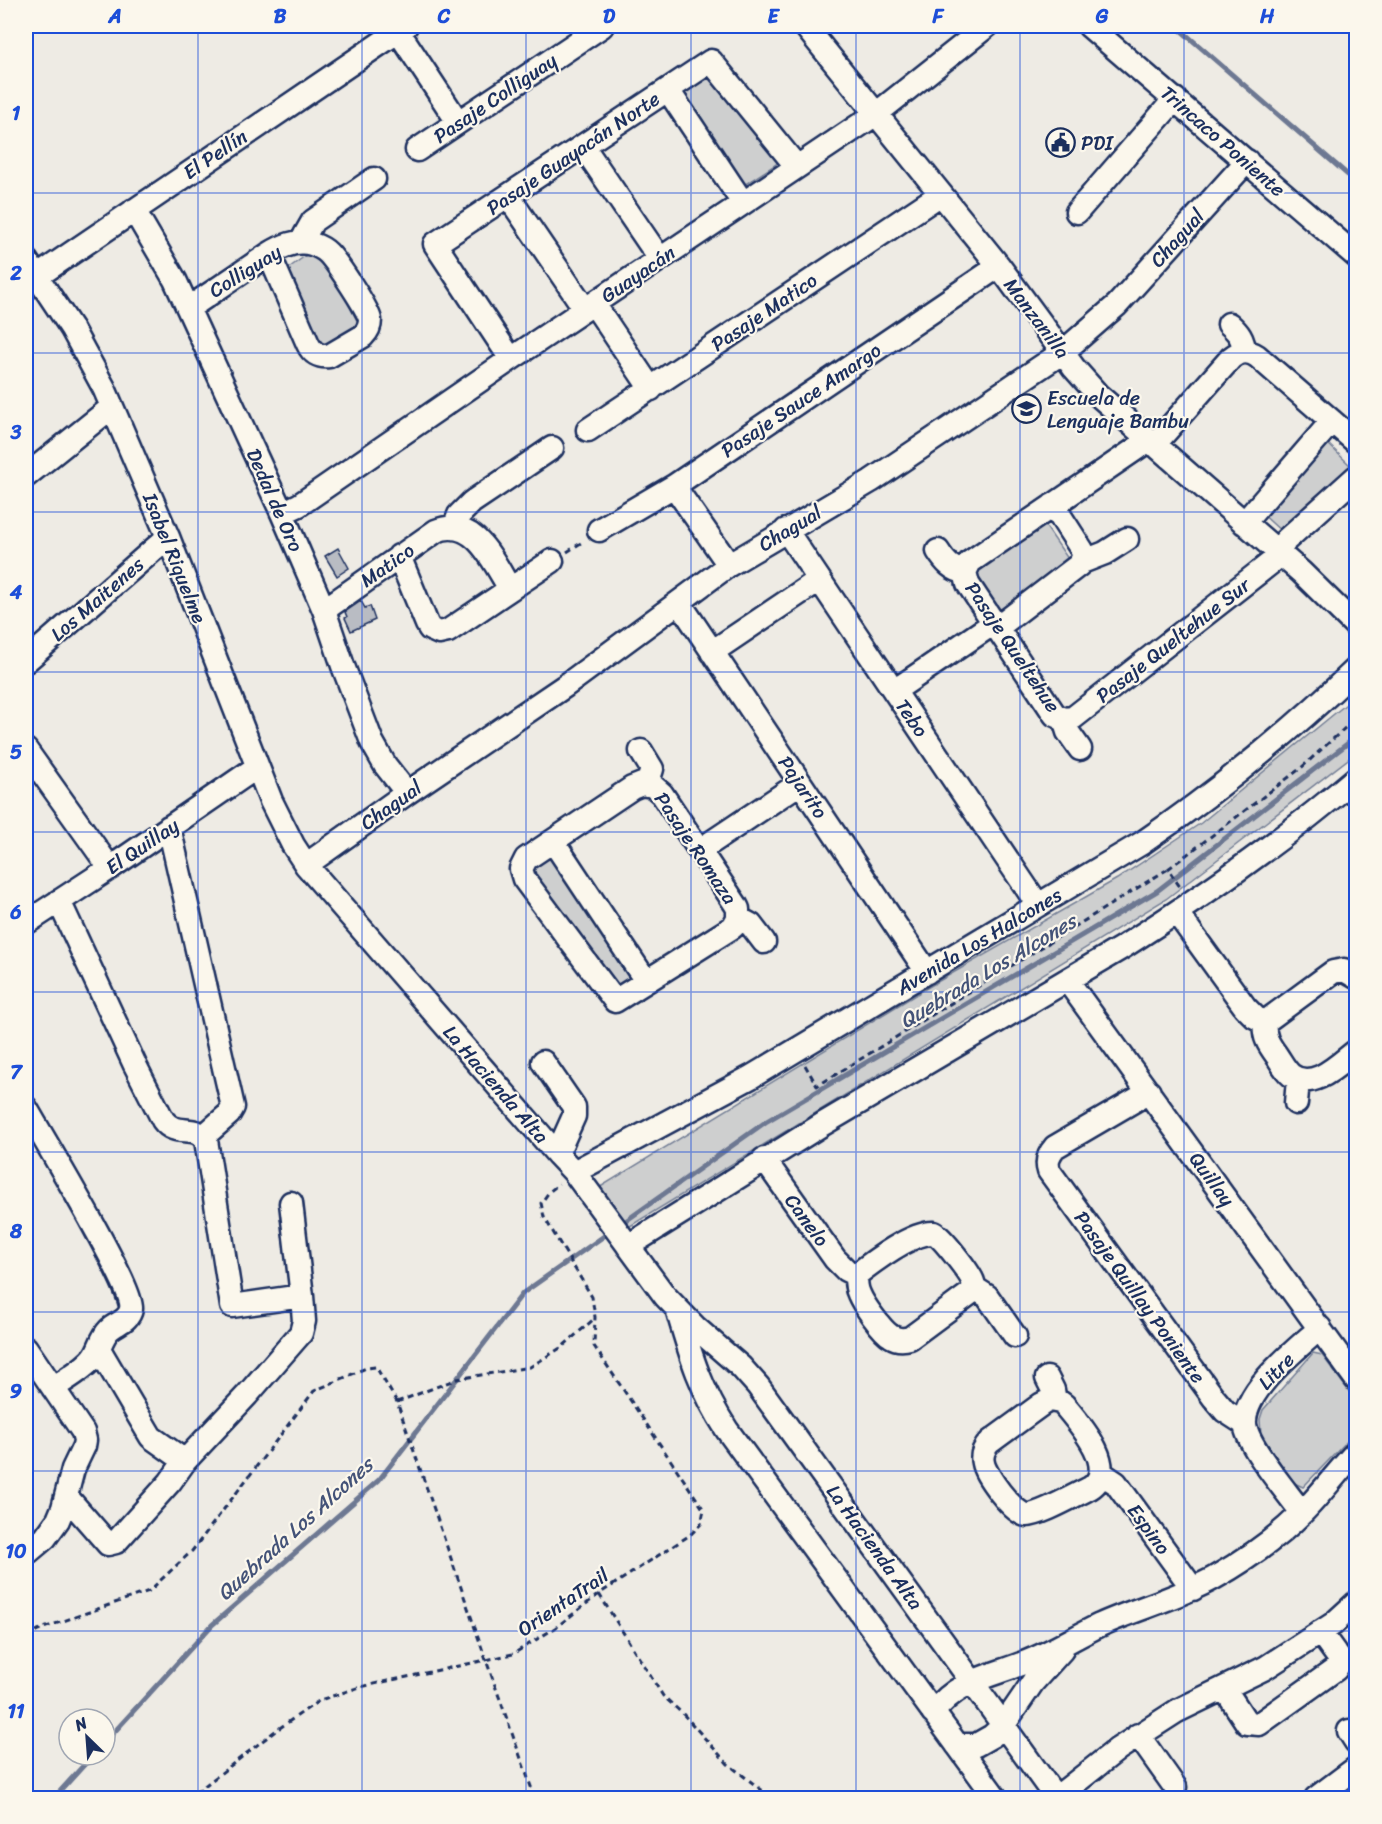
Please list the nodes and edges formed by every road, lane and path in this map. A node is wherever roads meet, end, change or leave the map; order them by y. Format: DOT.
graph roads {
  1 [pos="602,26"];
  2 [pos="805,26"];
  3 [pos="987,26"];
  4 [pos="1089,26"];
  5 [pos="402,28"];
  6 [pos="668,90"];
  7 [pos="1175,99"];
  8 [pos="876,114"];
  9 [pos="458,122"];
  10 [pos="583,146"];
  11 [pos="417,150"];
  12 [pos="1247,161"];
  13 [pos="796,167"];
  14 [pos="374,179"];
  15 [pos="941,194"];
  16 [pos="508,196"];
  17 [pos="743,203"];
  18 [pos="134,210"];
  19 [pos="1077,212"];
  20 [pos="304,242"];
  21 [pos="269,254"];
  22 [pos="1356,256"];
  23 [pos="660,259"];
  24 [pos="999,266"];
  25 [pos="29,273"];
  26 [pos="589,306"];
  27 [pos="189,308"];
  28 [pos="1229,324"];
  29 [pos="1063,352"];
  30 [pos="1244,352"];
  31 [pos="511,359"];
  32 [pos="651,388"];
  33 [pos="112,407"];
  34 [pos="1332,421"];
  35 [pos="588,430"];
  36 [pos="1356,442"];
  37 [pos="1151,443"];
  38 [pos="552,448"];
  39 [pos="26,476"];
  40 [pos="1356,477"];
  41 [pos="674,486"];
  42 [pos="1053,505"];
  43 [pos="282,513"];
  44 [pos="1244,523"];
  45 [pos="454,528"];
  46 [pos="599,530"];
  47 [pos="786,530"];
  48 [pos="168,537"];
  49 [pos="1127,539"];
  50 [pos="938,552"];
  51 [pos="1278,552"];
  52 [pos="399,556"];
  53 [pos="552,561"];
  54 [pos="1082,562"];
  55 [pos="729,565"];
  56 [pos="965,572"];
  57 [pos="819,580"];
  58 [pos="510,589"];
  59 [pos="679,602"];
  60 [pos="324,610"];
  61 [pos="996,624"];
  62 [pos="1356,626"];
  63 [pos="712,652"];
  64 [pos="26,661"];
  65 [pos="1356,669"];
  66 [pos="894,691"];
  67 [pos="1356,718"];
  68 [pos="1064,719"];
  69 [pos="1080,749"];
  70 [pos="26,750"];
  71 [pos="641,750"];
  72 [pos="257,767"];
  73 [pos="1356,777"];
  74 [pos="800,783"];
  75 [pos="647,784"];
  76 [pos="407,792"];
  77 [pos="170,827"];
  78 [pos="554,841"];
  79 [pos="700,850"];
  80 [pos="306,865"];
  81 [pos="110,868"];
  82 [pos="1168,869"];
  83 [pos="59,901"];
  84 [pos="1038,905"];
  85 [pos="1184,908"];
  86 [pos="738,918"];
  87 [pos="26,923"];
  88 [pos="764,942"];
  89 [pos="927,972"];
  90 [pos="1356,977"];
  91 [pos="1067,980"];
  92 [pos="646,981"];
  93 [pos="1265,1022"];
  94 [pos="796,1051"];
  95 [pos="1356,1051"];
  96 [pos="543,1062"];
  97 [pos="1298,1079"];
  98 [pos="1149,1092"];
  99 [pos="1296,1102"];
  100 [pos="26,1107"];
  101 [pos="204,1136"];
  102 [pos="556,1154"];
  103 [pos="765,1160"];
  104 [pos="574,1172"];
  105 [pos="291,1203"];
  106 [pos="628,1246"];
  107 [pos="856,1275"];
  108 [pos="973,1287"];
  109 [pos="302,1296"];
  110 [pos="678,1310"];
  111 [pos="595,1317"];
  112 [pos="1320,1328"];
  113 [pos="1015,1335"];
  114 [pos="26,1348"];
  115 [pos="99,1349"];
  116 [pos="1047,1378"];
  117 [pos="1356,1379"];
  118 [pos="53,1388"];
  119 [pos="1055,1401"];
  120 [pos="397,1402"];
  121 [pos="1245,1424"];
  122 [pos="1356,1452"];
  123 [pos="185,1461"];
  124 [pos="1101,1473"];
  125 [pos="66,1496"];
  126 [pos="1302,1513"];
  127 [pos="26,1554"];
  128 [pos="1193,1589"];
  129 [pos="599,1594"];
  130 [pos="1356,1603"];
  131 [pos="1320,1632"];
  132 [pos="26,1637"];
  133 [pos="1069,1642"];
  134 [pos="486,1660"];
  135 [pos="972,1682"];
  136 [pos="1224,1688"];
  137 [pos="933,1713"];
  138 [pos="1003,1726"];
  139 [pos="1138,1735"];
  140 [pos="957,1746"];
  141 [pos="1356,1768"];
  142 [pos="1175,1787"];
  143 [pos="189,1798"];
  144 [pos="535,1798"];
  145 [pos="772,1798"];
  146 [pos="996,1798"];
  147 [pos="1056,1798"];
  148 [pos="1316,1798"];
  1 -- 9 [label="street, Pasaje Colliguay"];
  2 -- 8 [label="street, Manzanilla"];
  3 -- 8 [label="street, Guayacán"];
  4 -- 7 [label="street, Trincaco Poniente"];
  5 -- 9 [label="street"];
  5 -- 18 [label="street, El Pellín"];
  6 -- 10 [label="street, Pasaje Guayacán Norte"];
  6 -- 13 [label="street, Pasaje Guayacán Norte"];
  6 -- 17 [label="street"];
  7 -- 12 [label="street, Trincaco Poniente"];
  7 -- 19 [label="street"];
  8 -- 13 [label="street, Guayacán"];
  8 -- 15 [label="street, Manzanilla"];
  9 -- 11 [label="street, Pasaje Colliguay"];
  10 -- 16 [label="street, Pasaje Guayacán Norte"];
  10 -- 23 [label="street"];
  12 -- 22 [label="street, Trincaco Poniente"];
  12 -- 29 [label="street, Chagual"];
  13 -- 17 [label="street, Guayacán"];
  14 -- 20 [label="street"];
  15 -- 24 [label="street, Manzanilla"];
  15 -- 32 [label="street, Pasaje Matico"];
  16 -- 26 [label="street"];
  16 -- 31 [label="street, Pasaje Guayacán Norte"];
  17 -- 23 [label="street, Guayacán"];
  18 -- 25 [label="street, El Pellín"];
  18 -- 27 [label="street, Dedal de Oro"];
  20 -- 21 [label="street, Colliguay"];
  20 -- 21 [label="street"];
  21 -- 27 [label="street, Colliguay"];
  23 -- 26 [label="street, Guayacán"];
  24 -- 29 [label="street, Manzanilla"];
  24 -- 41 [label="street, Pasaje Sauce Amargo"];
  25 -- 33 [label="street, Isabel Riquelme"];
  26 -- 31 [label="street, Guayacán"];
  26 -- 32 [label="street"];
  27 -- 43 [label="street, Dedal de Oro"];
  28 -- 30 [label="street"];
  29 -- 37 [label="street, Manzanilla"];
  29 -- 47 [label="street, Chagual"];
  30 -- 34 [label="street"];
  30 -- 37 [label="street"];
  31 -- 43 [label="street, Guayacán"];
  32 -- 35 [label="street, Pasaje Matico"];
  33 -- 39 [label="street"];
  33 -- 48 [label="street, Isabel Riquelme"];
  34 -- 36 [label="street"];
  34 -- 44 [label="street"];
  37 -- 42 [label="street"];
  37 -- 44 [label="street, Manzanilla"];
  38 -- 45 [label="street"];
  40 -- 51 [label="street, Pasaje Queltehue Sur"];
  41 -- 46 [label="street, Pasaje Sauce Amargo"];
  41 -- 55 [label="street"];
  42 -- 54 [label="street"];
  42 -- 56 [label="street"];
  43 -- 60 [label="street, Dedal de Oro"];
  44 -- 51 [label="street, Manzanilla"];
  45 -- 52 [label="street, Matico"];
  45 -- 58 [label="street"];
  46 -- 53 [label="path"];
  47 -- 55 [label="street, Chagual"];
  47 -- 57 [label="street, Tebo"];
  48 -- 64 [label="street, Los Maitenes"];
  48 -- 72 [label="street, Isabel Riquelme"];
  49 -- 54 [label="street"];
  50 -- 56 [label="street, Pasaje Queltehue"];
  51 -- 62 [label="street, Manzanilla"];
  51 -- 68 [label="street, Pasaje Queltehue Sur"];
  52 -- 58 [label="street"];
  52 -- 60 [label="street, Matico"];
  53 -- 58 [label="street"];
  54 -- 61 [label="street"];
  55 -- 59 [label="street, Chagual"];
  56 -- 61 [label="street, Pasaje Queltehue"];
  57 -- 63 [label="street"];
  57 -- 66 [label="street, Tebo"];
  59 -- 63 [label="street, Pajarito"];
  59 -- 76 [label="street, Chagual"];
  60 -- 76 [label="street, Dedal de Oro"];
  61 -- 66 [label="street"];
  61 -- 68 [label="street, Pasaje Queltehue"];
  63 -- 74 [label="street, Pajarito"];
  65 -- 84 [label="street, Avenida Los Halcones"];
  66 -- 84 [label="street, Tebo"];
  67 -- 82 [label="path"];
  68 -- 69 [label="street, Pasaje Queltehue"];
  70 -- 81 [label="street"];
  71 -- 75 [label="street, Pasaje Romaza"];
  72 -- 77 [label="street, El Quillay"];
  72 -- 80 [label="street, Isabel Riquelme"];
  73 -- 85 [label="street"];
  74 -- 79 [label="street"];
  74 -- 89 [label="street, Pajarito"];
  75 -- 78 [label="street"];
  75 -- 79 [label="street, Pasaje Romaza"];
  76 -- 80 [label="street, Chagual"];
  77 -- 81 [label="street, El Quillay"];
  77 -- 101 [label="street"];
  78 -- 92 [label="street"];
  78 -- 92 [label="street"];
  79 -- 86 [label="street, Pasaje Romaza"];
  80 -- 102 [label="street, La Hacienda Alta"];
  81 -- 83 [label="street, El Quillay"];
  82 -- 85 [label="path"];
  82 -- 94 [label="path"];
  83 -- 87 [label="street, El Quillay"];
  83 -- 101 [label="street"];
  84 -- 89 [label="street, Avenida Los Halcones"];
  85 -- 91 [label="street"];
  85 -- 93 [label="street"];
  86 -- 88 [label="street, Pasaje Romaza"];
  86 -- 92 [label="street"];
  89 -- 94 [label="street, Avenida Los Halcones"];
  90 -- 93 [label="street"];
  91 -- 98 [label="street, Quillay"];
  91 -- 103 [label="street"];
  93 -- 97 [label="street"];
  94 -- 104 [label="street, Avenida Los Halcones"];
  95 -- 97 [label="street"];
  96 -- 102 [label="street"];
  97 -- 99 [label="street"];
  98 -- 112 [label="street, Quillay"];
  98 -- 121 [label="street, Pasaje Quillay Poniente"];
  100 -- 115 [label="street"];
  101 -- 109 [label="street"];
  102 -- 104 [label="street, La Hacienda Alta"];
  103 -- 106 [label="street"];
  103 -- 107 [label="street, Canelo"];
  104 -- 106 [label="street, La Hacienda Alta"];
  104 -- 111 [label="path"];
  105 -- 109 [label="street"];
  106 -- 110 [label="street, La Hacienda Alta"];
  107 -- 108 [label="street"];
  107 -- 108 [label="street"];
  108 -- 113 [label="street"];
  109 -- 123 [label="street"];
  110 -- 135 [label="street, La Hacienda Alta"];
  110 -- 137 [label="street, La Hacienda Alta"];
  111 -- 120 [label="path"];
  111 -- 129 [label="path, OrientaTrail"];
  112 -- 117 [label="street, Quillay"];
  112 -- 121 [label="street, Litre"];
  114 -- 118 [label="street"];
  115 -- 118 [label="street"];
  115 -- 123 [label="street"];
  116 -- 119 [label="street"];
  118 -- 125 [label="street"];
  119 -- 124 [label="street"];
  119 -- 124 [label="street"];
  120 -- 132 [label="path"];
  120 -- 134 [label="path"];
  121 -- 126 [label="street"];
  122 -- 126 [label="street"];
  123 -- 125 [label="street"];
  124 -- 128 [label="street, Espino"];
  125 -- 127 [label="street"];
  126 -- 128 [label="street"];
  128 -- 133 [label="street"];
  129 -- 134 [label="path, OrientaTrail"];
  129 -- 145 [label="path"];
  130 -- 131 [label="street"];
  131 -- 136 [label="street"];
  131 -- 136 [label="street"];
  133 -- 135 [label="street"];
  133 -- 138 [label="street"];
  134 -- 143 [label="path, OrientaTrail"];
  134 -- 144 [label="path"];
  135 -- 137 [label="street"];
  135 -- 138 [label="street, La Hacienda Alta"];
  136 -- 139 [label="street"];
  137 -- 140 [label="street, La Hacienda Alta"];
  138 -- 140 [label="street"];
  138 -- 147 [label="street, La Hacienda Alta"];
  139 -- 142 [label="street"];
  139 -- 147 [label="street"];
  140 -- 146 [label="street, La Hacienda Alta"];
  141 -- 148 [label="street"];
}
